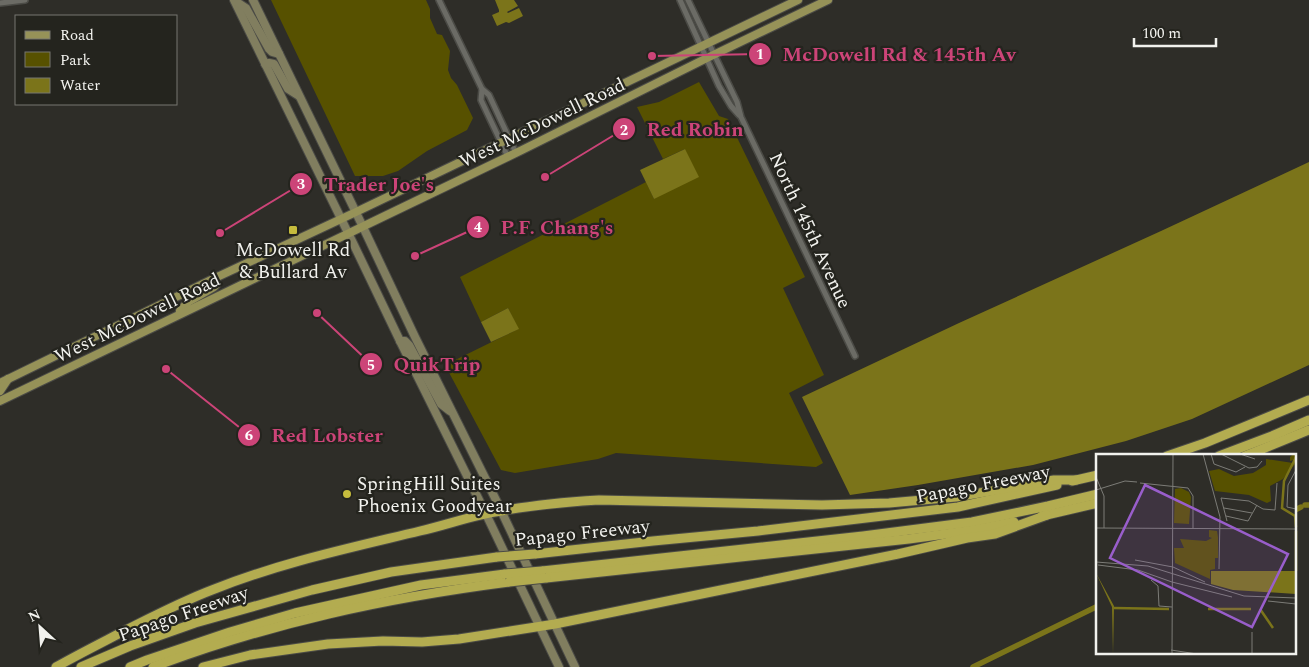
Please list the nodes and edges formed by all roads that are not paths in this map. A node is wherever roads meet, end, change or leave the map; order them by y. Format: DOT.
graph roads {
  1 [pos="24,0"];
  2 [pos="253,0"];
  3 [pos="439,0"];
  4 [pos="680,0"];
  5 [pos="688,0"];
  6 [pos="798,0"];
  7 [pos="828,0"];
  8 [pos="234,1"];
  9 [pos="0,3"];
  10 [pos="705,44"];
  11 [pos="279,54"];
  12 [pos="715,54"];
  13 [pos="707,58"];
  14 [pos="265,64"];
  15 [pos="482,89"];
  16 [pos="300,98"];
  17 [pos="741,117"];
  18 [pos="509,138"];
  19 [pos="501,142"];
  20 [pos="516,153"];
  21 [pos="508,157"];
  22 [pos="356,212"];
  23 [pos="341,220"];
  24 [pos="364,227"];
  25 [pos="349,234"];
  26 [pos="215,278"];
  27 [pos="175,316"];
  28 [pos="89,340"];
  29 [pos="400,341"];
  30 [pos="96,355"];
  31 [pos="855,356"];
  32 [pos="8,379"];
  33 [pos="0,383"];
  34 [pos="0,391"];
  35 [pos="1309,400"];
  36 [pos="0,401"];
  37 [pos="453,414"];
  38 [pos="1309,420"];
  39 [pos="1309,430"];
  40 [pos="1173,454"];
  41 [pos="1224,454"];
  42 [pos="1249,454"];
  43 [pos="1096,475"];
  44 [pos="1076,480"];
  45 [pos="1096,494"];
  46 [pos="1096,503"];
  47 [pos="501,511"];
  48 [pos="486,514"];
  49 [pos="1047,515"];
  50 [pos="544,575"];
  51 [pos="507,578"];
  52 [pos="555,624"];
  53 [pos="540,626"];
  54 [pos="56,667"];
  55 [pos="81,667"];
  56 [pos="130,667"];
  57 [pos="153,667"];
  58 [pos="203,667"];
  59 [pos="559,667"];
  60 [pos="575,667"];
  1 -- 9 [label="street"];
  2 -- 11 [label="main road"];
  3 -- 15 [label="street"];
  4 -- 10 [label="street, North 145th Avenue"];
  5 -- 10 [label="street, North 145th Avenue"];
  6 -- 10 [label="main road, West McDowell Road"];
  7 -- 12 [label="main road, West McDowell Road"];
  8 -- 11 [label="main road"];
  8 -- 14 [label="main road"];
  10 -- 12 [label="street, North 145th Avenue"];
  10 -- 13 [label="street, North 145th Avenue"];
  10 -- 18 [label="main road, West McDowell Road"];
  11 -- 16 [label="main road"];
  12 -- 13 [label="main road, West McDowell Road"];
  12 -- 17 [label="street, North 145th Avenue"];
  13 -- 17 [label="street, North 145th Avenue"];
  13 -- 20 [label="main road, West McDowell Road"];
  14 -- 16 [label="main road"];
  14 -- 23 [label="main road"];
  15 -- 18 [label="street"];
  15 -- 19 [label="street"];
  16 -- 22 [label="main road"];
  17 -- 31 [label="street, North 145th Avenue"];
  18 -- 19 [label="main road, West McDowell Road"];
  18 -- 20 [label="street"];
  19 -- 21 [label="street"];
  19 -- 22 [label="main road, West McDowell Road"];
  20 -- 21 [label="main road, West McDowell Road"];
  21 -- 24 [label="main road, West McDowell Road"];
  22 -- 23 [label="main road, West McDowell Road"];
  22 -- 24 [label="main road"];
  23 -- 25 [label="main road"];
  23 -- 26 [label="main road, West McDowell Road"];
  24 -- 25 [label="main road, West McDowell Road"];
  24 -- 37 [label="main road"];
  25 -- 27 [label="main road, West McDowell Road"];
  25 -- 29 [label="main road"];
  26 -- 27 [label="main road"];
  26 -- 28 [label="main road, West McDowell Road"];
  27 -- 30 [label="main road, West McDowell Road"];
  28 -- 30 [label="main road"];
  28 -- 32 [label="main road, West McDowell Road"];
  29 -- 37 [label="main road"];
  29 -- 48 [label="main road"];
  30 -- 36 [label="main road, West McDowell Road"];
  32 -- 33 [label="main road, West McDowell Road"];
  32 -- 34 [label="main road"];
  35 -- 40 [label="highway"];
  37 -- 47 [label="main road"];
  38 -- 41 [label="highway"];
  39 -- 42 [label="highway"];
  43 -- 44 [label="highway, Papago Freeway"];
  44 -- 47 [label="highway"];
  44 -- 55 [label="highway, Papago Freeway, bridge"];
  45 -- 50 [label="highway"];
  46 -- 49 [label="highway"];
  47 -- 48 [label="highway"];
  47 -- 52 [label="main road"];
  48 -- 53 [label="main road"];
  48 -- 54 [label="highway"];
  49 -- 50 [label="highway"];
  49 -- 52 [label="highway"];
  50 -- 51 [label="highway, bridge"];
  51 -- 56 [label="highway"];
  51 -- 57 [label="highway"];
  52 -- 53 [label="highway"];
  52 -- 60 [label="main road"];
  53 -- 58 [label="highway"];
  53 -- 59 [label="main road"];
}
